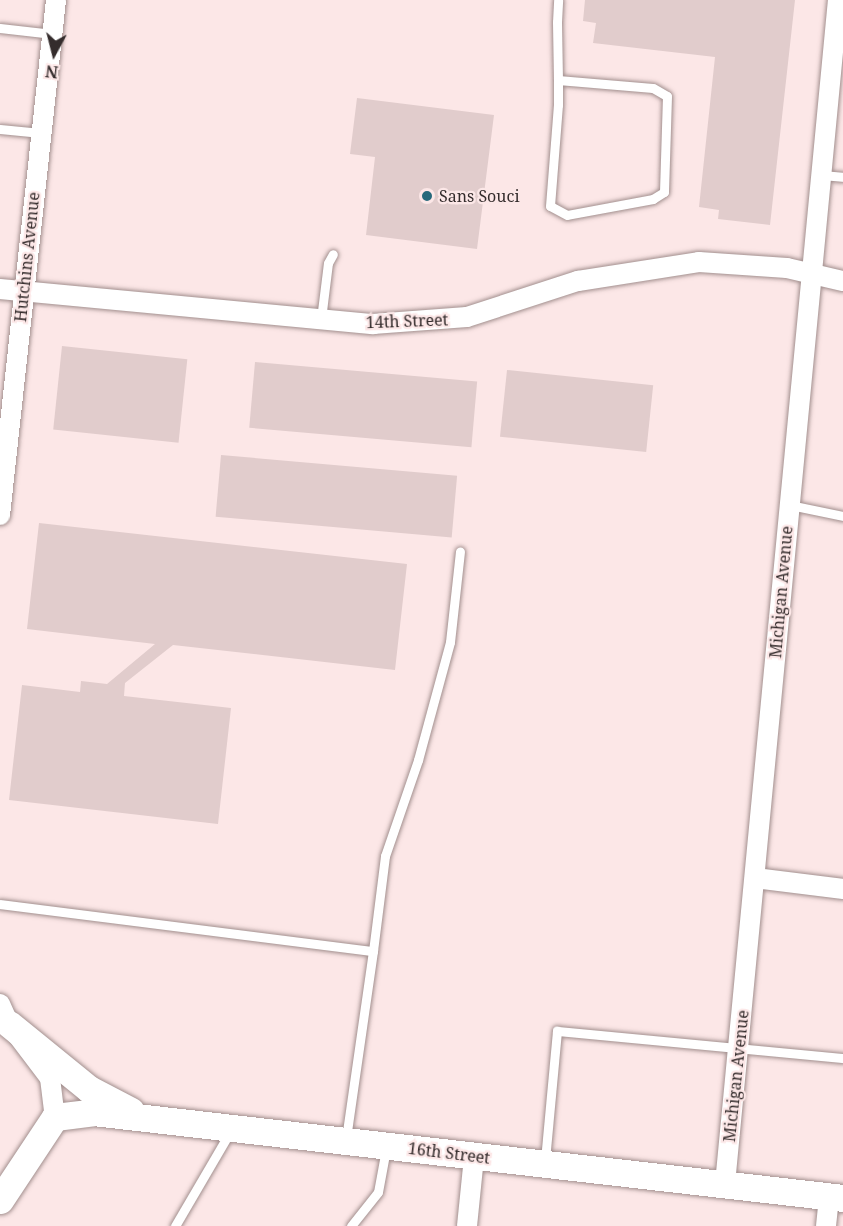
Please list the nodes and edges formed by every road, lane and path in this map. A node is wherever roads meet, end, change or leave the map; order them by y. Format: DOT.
graph roads {
  1 [pos="57,0"];
  2 [pos="558,0"];
  3 [pos="838,0"];
  4 [pos="0,28"];
  5 [pos="53,34"];
  6 [pos="558,80"];
  7 [pos="0,129"];
  8 [pos="41,133"];
  9 [pos="821,175"];
  10 [pos="843,177"];
  11 [pos="333,254"];
  12 [pos="811,272"];
  13 [pos="843,281"];
  14 [pos="0,289"];
  15 [pos="23,292"];
  16 [pos="321,319"];
  17 [pos="2,482"];
  18 [pos="789,504"];
  19 [pos="0,515"];
  20 [pos="843,516"];
  21 [pos="460,552"];
  22 [pos="755,878"];
  23 [pos="843,889"];
  24 [pos="0,904"];
  25 [pos="373,951"];
  26 [pos="5,1014"];
  27 [pos="738,1047"];
  28 [pos="843,1058"];
  29 [pos="55,1117"];
  30 [pos="145,1119"];
  31 [pos="232,1129"];
  32 [pos="346,1142"];
  33 [pos="387,1146"];
  34 [pos="474,1156"];
  35 [pos="545,1164"];
  36 [pos="725,1184"];
  37 [pos="836,1197"];
  38 [pos="0,1200"];
  39 [pos="175,1226"];
  40 [pos="351,1226"];
  41 [pos="467,1226"];
  42 [pos="826,1226"];
  1 -- 5 [label="street, Hutchins Avenue"];
  2 -- 6 [label="lane"];
  3 -- 9 [label="street, Michigan Avenue"];
  4 -- 5 [label="lane"];
  5 -- 8 [label="street, Hutchins Avenue"];
  6 -- 6 [label="lane"];
  7 -- 8 [label="lane"];
  8 -- 15 [label="street, Hutchins Avenue"];
  9 -- 10 [label="lane"];
  9 -- 12 [label="street, Michigan Avenue"];
  11 -- 16 [label="lane"];
  12 -- 13 [label="street, 14th Street"];
  12 -- 16 [label="street, 14th Street"];
  12 -- 18 [label="street, Michigan Avenue"];
  14 -- 15 [label="street, 14th Street"];
  15 -- 16 [label="street, 14th Street"];
  15 -- 17 [label="street, Hutchins Avenue"];
  17 -- 19 [label="street, Hutchins Avenue"];
  18 -- 20 [label="lane"];
  18 -- 22 [label="street, Michigan Avenue"];
  21 -- 25 [label="lane"];
  22 -- 23 [label="street"];
  22 -- 27 [label="street, Michigan Avenue"];
  24 -- 25 [label="lane"];
  25 -- 32 [label="lane"];
  26 -- 29 [label="street"];
  26 -- 30 [label="street"];
  27 -- 28 [label="lane"];
  27 -- 35 [label="lane"];
  27 -- 36 [label="street, Michigan Avenue"];
  29 -- 30 [label="street, 16th Street"];
  29 -- 38 [label="street"];
  30 -- 31 [label="street, 16th Street"];
  31 -- 32 [label="street, 16th Street"];
  31 -- 39 [label="lane"];
  32 -- 33 [label="street, 16th Street"];
  33 -- 34 [label="street, 16th Street"];
  33 -- 40 [label="lane"];
  34 -- 35 [label="street, 16th Street"];
  34 -- 41 [label="street"];
  35 -- 36 [label="street, 16th Street"];
  36 -- 37 [label="street, 16th Street"];
  37 -- 42 [label="street"];
}
